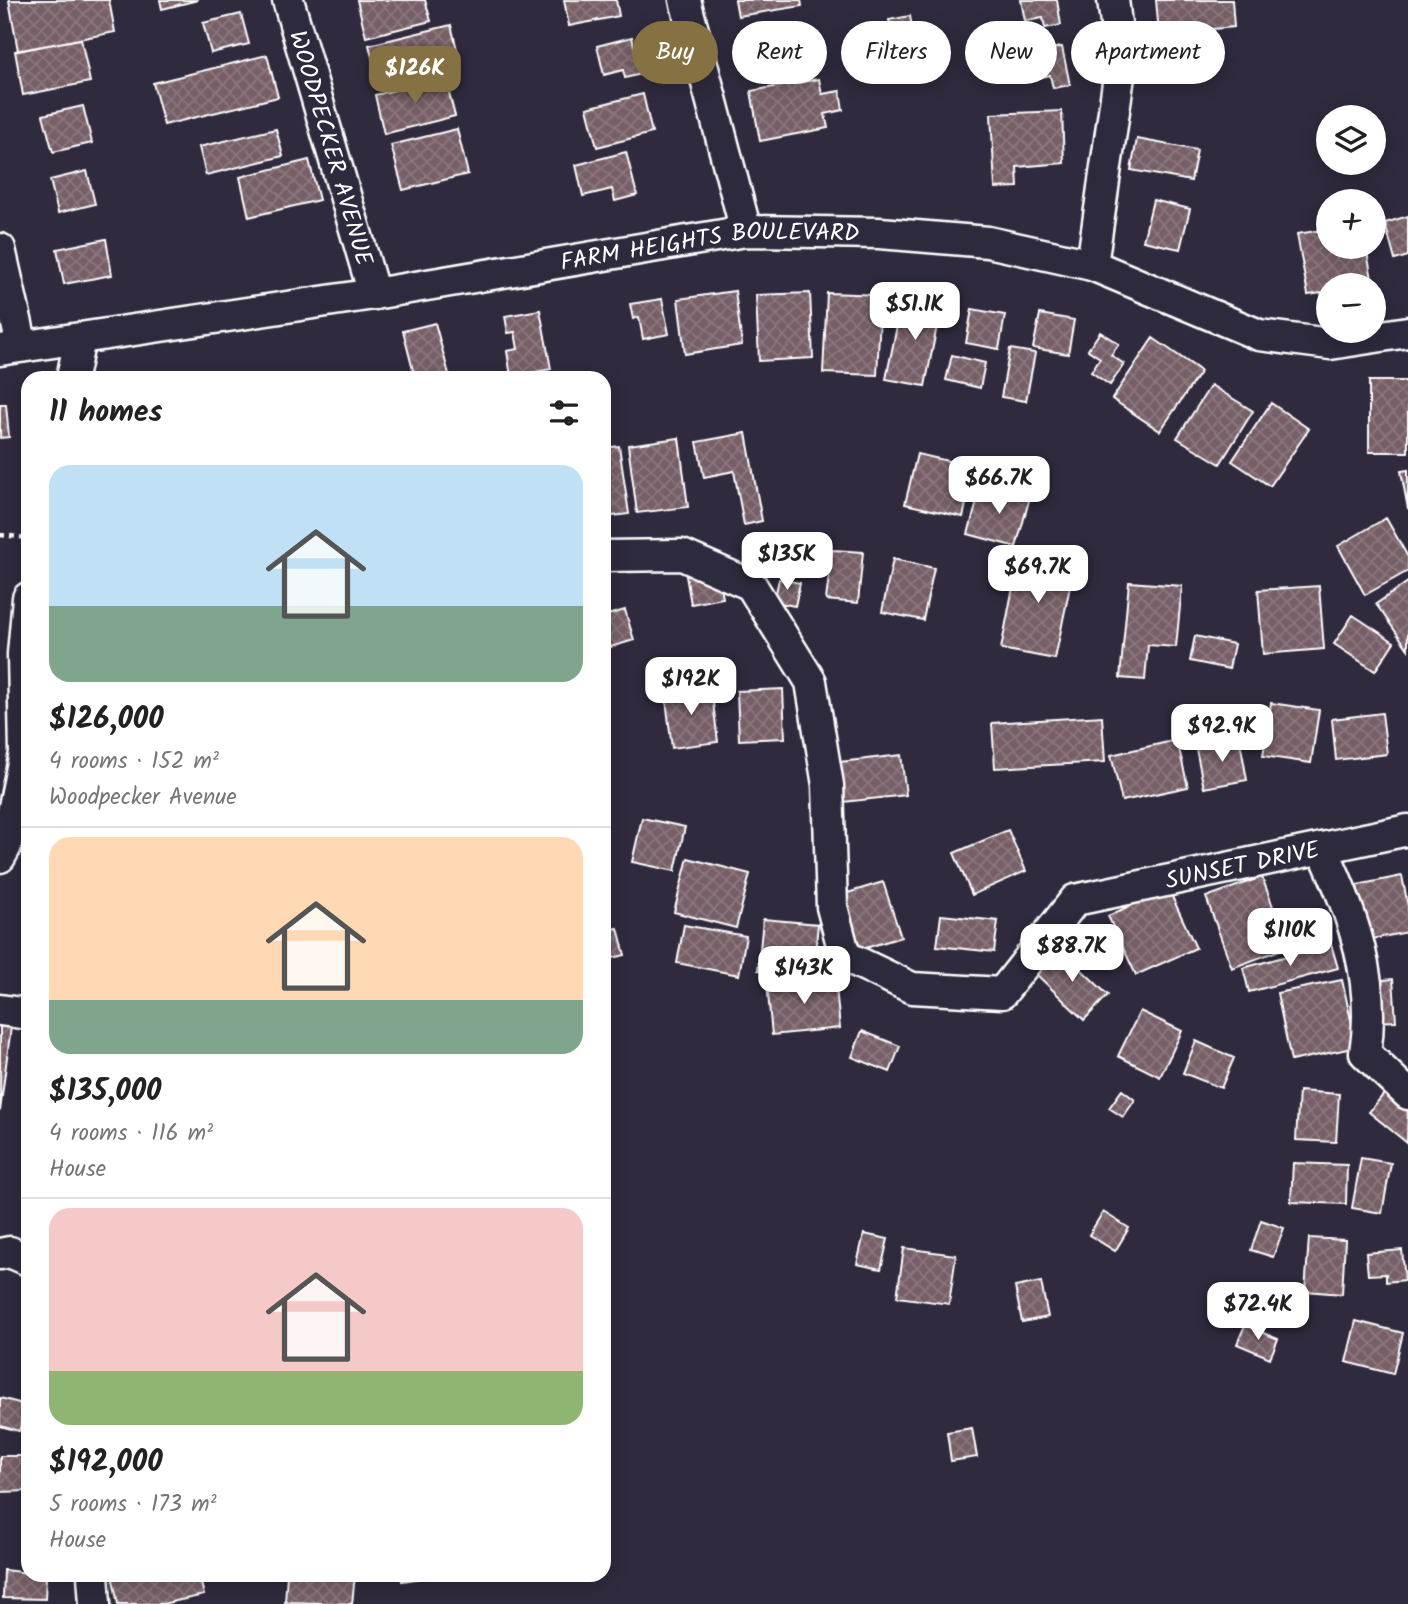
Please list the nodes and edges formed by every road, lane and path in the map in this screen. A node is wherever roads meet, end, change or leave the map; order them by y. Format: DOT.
graph roads {
  1 [pos="288,0"];
  2 [pos="685,0"];
  3 [pos="1113,0"];
  4 [pos="747,231"];
  5 [pos="0,249"];
  6 [pos="1092,265"];
  7 [pos="374,294"];
  8 [pos="1408,332"];
  9 [pos="80,339"];
  10 [pos="11,348"];
  11 [pos="73,371"];
  12 [pos="0,535"];
  13 [pos="21,537"];
  14 [pos="611,556"];
  15 [pos="21,773"];
  16 [pos="1408,830"];
  17 [pos="1322,848"];
  18 [pos="0,857"];
  19 [pos="0,1010"];
  20 [pos="21,1013"];
  21 [pos="1408,1094"];
  22 [pos="0,1254"];
  23 [pos="21,1257"];
  24 [pos="93,1582"];
  25 [pos="94,1604"];
  1 -- 7 [label="street, WOODPECKER AVENUE"];
  2 -- 4 [label="street"];
  3 -- 6 [label="street"];
  4 -- 6 [label="street, FARM HEIGHTS BOULEVARD"];
  4 -- 7 [label="street, FARM HEIGHTS BOULEVARD"];
  5 -- 10 [label="street"];
  6 -- 8 [label="street, FARM HEIGHTS BOULEVARD"];
  7 -- 9 [label="street, FARM HEIGHTS BOULEVARD"];
  9 -- 10 [label="street, FARM HEIGHTS BOULEVARD"];
  9 -- 11 [label="street"];
  12 -- 13 [label="path"];
  14 -- 17 [label="street, SUNSET DRIVE"];
  15 -- 18 [label="street"];
  16 -- 17 [label="street, SUNSET DRIVE"];
  17 -- 21 [label="street"];
  19 -- 20 [label="street"];
  22 -- 23 [label="street"];
  24 -- 25 [label="street"];
}
